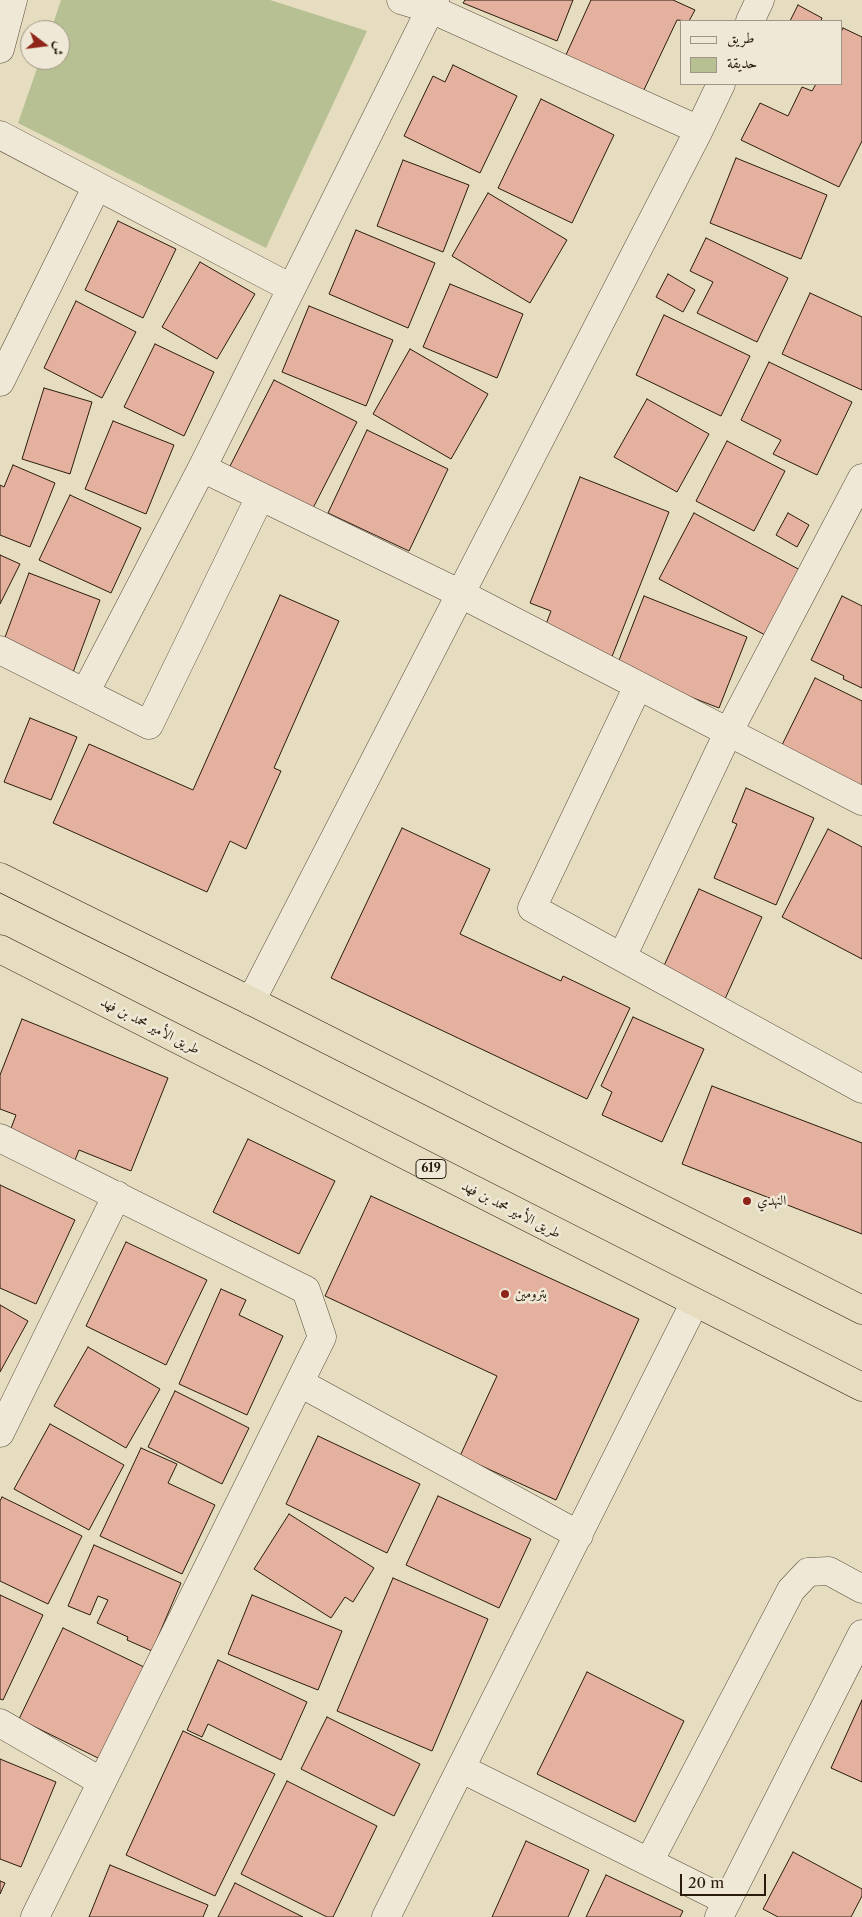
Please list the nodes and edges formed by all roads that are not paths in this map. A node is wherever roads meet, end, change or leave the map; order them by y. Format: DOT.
graph roads {
  1 [pos="13,0"];
  2 [pos="401,0"];
  3 [pos="760,0"];
  4 [pos="433,4"];
  5 [pos="750,20"];
  6 [pos="0,49"];
  7 [pos="721,85"];
  8 [pos="699,130"];
  9 [pos="0,135"];
  10 [pos="97,186"];
  11 [pos="291,288"];
  12 [pos="0,382"];
  13 [pos="202,468"];
  14 [pos="862,478"];
  15 [pos="260,497"];
  16 [pos="461,594"];
  17 [pos="0,650"];
  18 [pos="638,686"];
  19 [pos="85,693"];
  20 [pos="728,732"];
  21 [pos="862,801"];
  22 [pos="0,877"];
  23 [pos="0,949"];
  24 [pos="622,957"];
  25 [pos="251,1001"];
  26 [pos="862,1089"];
  27 [pos="0,1138"];
  28 [pos="117,1195"];
  29 [pos="694,1304"];
  30 [pos="862,1310"];
  31 [pos="300,1383"];
  32 [pos="862,1388"];
  33 [pos="0,1433"];
  34 [pos="579,1535"];
  35 [pos="862,1589"];
  36 [pos="862,1634"];
  37 [pos="0,1724"];
  38 [pos="462,1769"];
  39 [pos="102,1782"];
  40 [pos="649,1862"];
  41 [pos="723,1909"];
  42 [pos="35,1917"];
  43 [pos="386,1917"];
  1 -- 6 [label="street"];
  2 -- 4 [label="street"];
  3 -- 5 [label="street"];
  4 -- 8 [label="street"];
  4 -- 11 [label="street"];
  7 -- 8 [label="street"];
  8 -- 16 [label="street"];
  9 -- 10 [label="street"];
  10 -- 11 [label="street"];
  10 -- 12 [label="street"];
  11 -- 13 [label="street"];
  13 -- 15 [label="street"];
  13 -- 19 [label="street"];
  14 -- 20 [label="street"];
  15 -- 16 [label="street"];
  15 -- 19 [label="street"];
  16 -- 18 [label="street"];
  16 -- 25 [label="street"];
  17 -- 19 [label="street"];
  18 -- 20 [label="street"];
  18 -- 24 [label="street"];
  20 -- 21 [label="street"];
  20 -- 24 [label="street"];
  22 -- 25 [label="highway"];
  23 -- 29 [label="highway, طريق الأمير محمد بن فهد / 619"];
  24 -- 26 [label="street"];
  25 -- 30 [label="highway"];
  27 -- 28 [label="street"];
  28 -- 31 [label="street"];
  28 -- 33 [label="street"];
  29 -- 32 [label="highway, طريق الأمير محمد بن فهد / 619"];
  29 -- 34 [label="street"];
  31 -- 34 [label="street"];
  31 -- 39 [label="street"];
  34 -- 38 [label="street"];
  35 -- 40 [label="street"];
  36 -- 41 [label="street"];
  37 -- 39 [label="street"];
  38 -- 40 [label="street"];
  38 -- 43 [label="street"];
  39 -- 42 [label="street"];
  40 -- 41 [label="street"];
}
